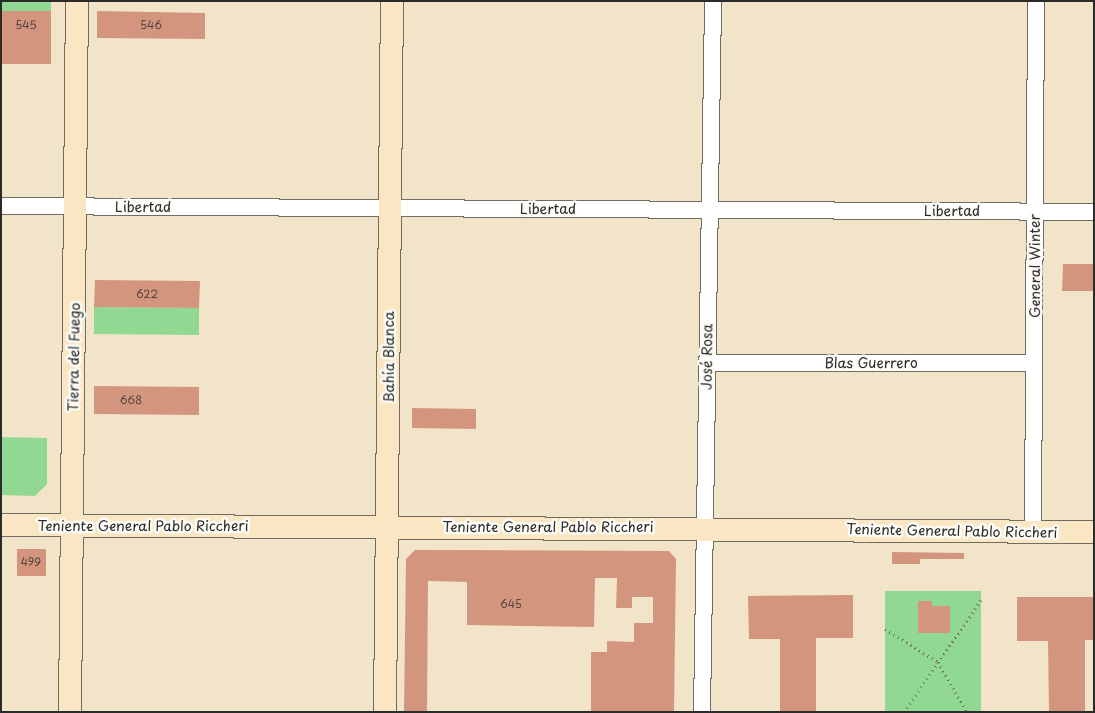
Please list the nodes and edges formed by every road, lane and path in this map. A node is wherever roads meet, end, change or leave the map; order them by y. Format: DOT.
graph roads {
  1 [pos="78,1"];
  2 [pos="392,1"];
  3 [pos="713,1"];
  4 [pos="1036,1"];
  5 [pos="1,206"];
  6 [pos="75,207"];
  7 [pos="390,208"];
  8 [pos="710,210"];
  9 [pos="1035,212"];
  10 [pos="1094,212"];
  11 [pos="707,363"];
  12 [pos="1034,363"];
  13 [pos="1,525"];
  14 [pos="72,525"];
  15 [pos="388,527"];
  16 [pos="705,528"];
  17 [pos="1033,532"];
  18 [pos="1094,532"];
  19 [pos="981,600"];
  20 [pos="885,629"];
  21 [pos="938,662"];
  22 [pos="70,712"];
  23 [pos="385,712"];
  24 [pos="702,712"];
  25 [pos="904,712"];
  26 [pos="967,712"];
  1 -- 6 [label="street, Tierra del Fuego"];
  2 -- 7 [label="street, Bahía Blanca"];
  3 -- 8 [label="street, José Rosa"];
  4 -- 9 [label="street, General Winter"];
  5 -- 6 [label="street, Libertad"];
  6 -- 7 [label="street, Libertad"];
  6 -- 14 [label="street, Tierra del Fuego"];
  7 -- 8 [label="street, Libertad"];
  7 -- 15 [label="street, Bahía Blanca"];
  8 -- 9 [label="street, Libertad"];
  8 -- 11 [label="street, José Rosa"];
  9 -- 10 [label="street, Libertad"];
  9 -- 12 [label="street, General Winter"];
  11 -- 12 [label="street, Blas Guerrero"];
  11 -- 16 [label="street, José Rosa"];
  12 -- 17 [label="street, General Winter"];
  13 -- 14 [label="street, Teniente General Pablo Riccheri"];
  14 -- 15 [label="street, Teniente General Pablo Riccheri"];
  14 -- 22 [label="street, Tierra del Fuego"];
  15 -- 16 [label="street, Teniente General Pablo Riccheri"];
  15 -- 23 [label="street, Bahía Blanca"];
  16 -- 17 [label="street, Teniente General Pablo Riccheri"];
  16 -- 24 [label="street, José Rosa"];
  17 -- 18 [label="street, Teniente General Pablo Riccheri"];
  19 -- 21 [label="path"];
  20 -- 21 [label="path"];
  21 -- 25 [label="path"];
  21 -- 26 [label="path"];
}
